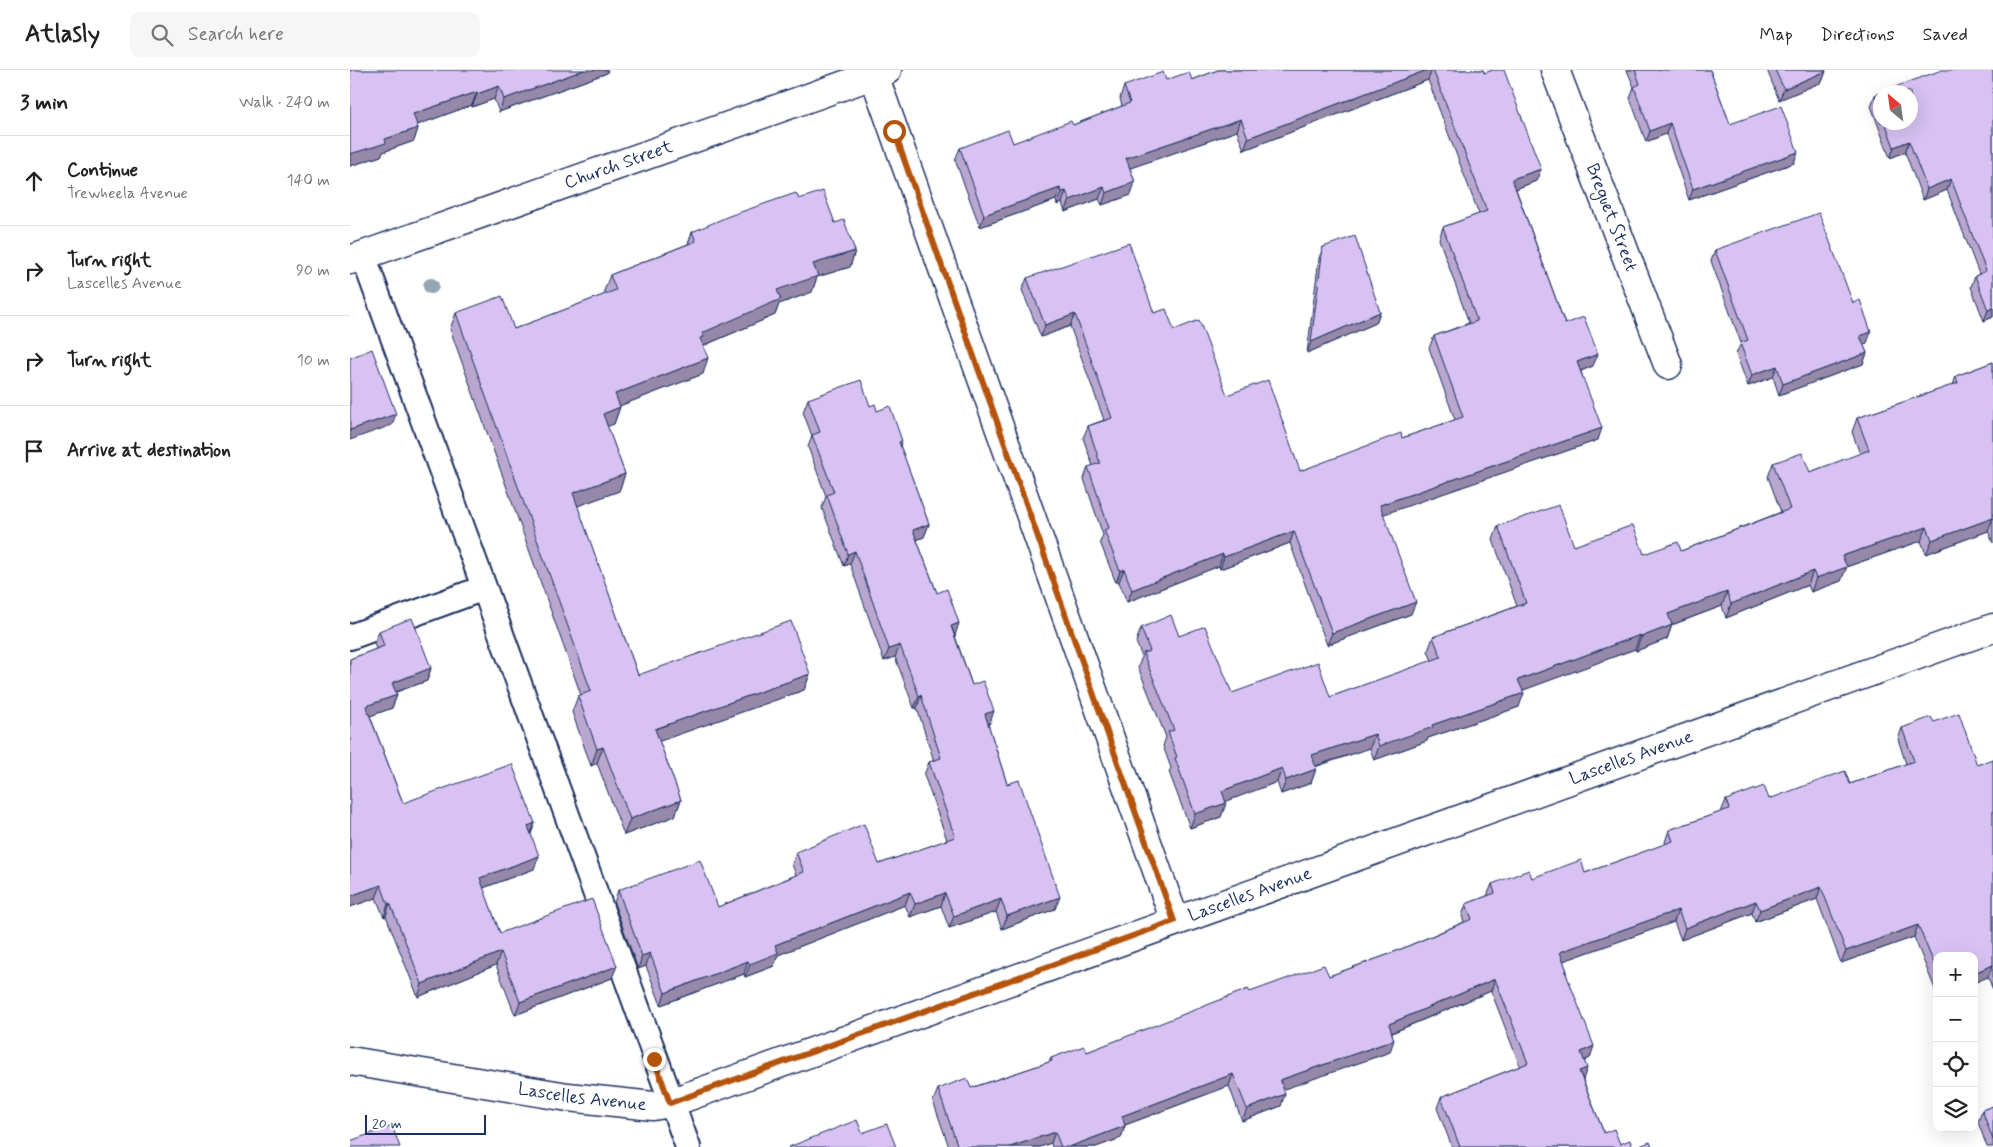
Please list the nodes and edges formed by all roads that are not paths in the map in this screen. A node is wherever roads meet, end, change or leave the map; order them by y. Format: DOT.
graph roads {
  1 [pos="1555,70"];
  2 [pos="880,72"];
  3 [pos="356,257"];
  4 [pos="1668,365"];
  5 [pos="484,588"];
  6 [pos="1993,628"];
  7 [pos="350,637"];
  8 [pos="1174,921"];
  9 [pos="350,1061"];
  10 [pos="670,1103"];
  11 [pos="688,1147"];
  1 -- 4 [label="street, Breguet Street"];
  2 -- 3 [label="street, Church Street"];
  2 -- 8 [label="street"];
  3 -- 5 [label="lane"];
  5 -- 7 [label="lane"];
  5 -- 10 [label="lane"];
  6 -- 8 [label="street, Lascelles Avenue"];
  8 -- 10 [label="street, Lascelles Avenue"];
  9 -- 10 [label="street, Lascelles Avenue"];
  10 -- 11 [label="lane"];
}
